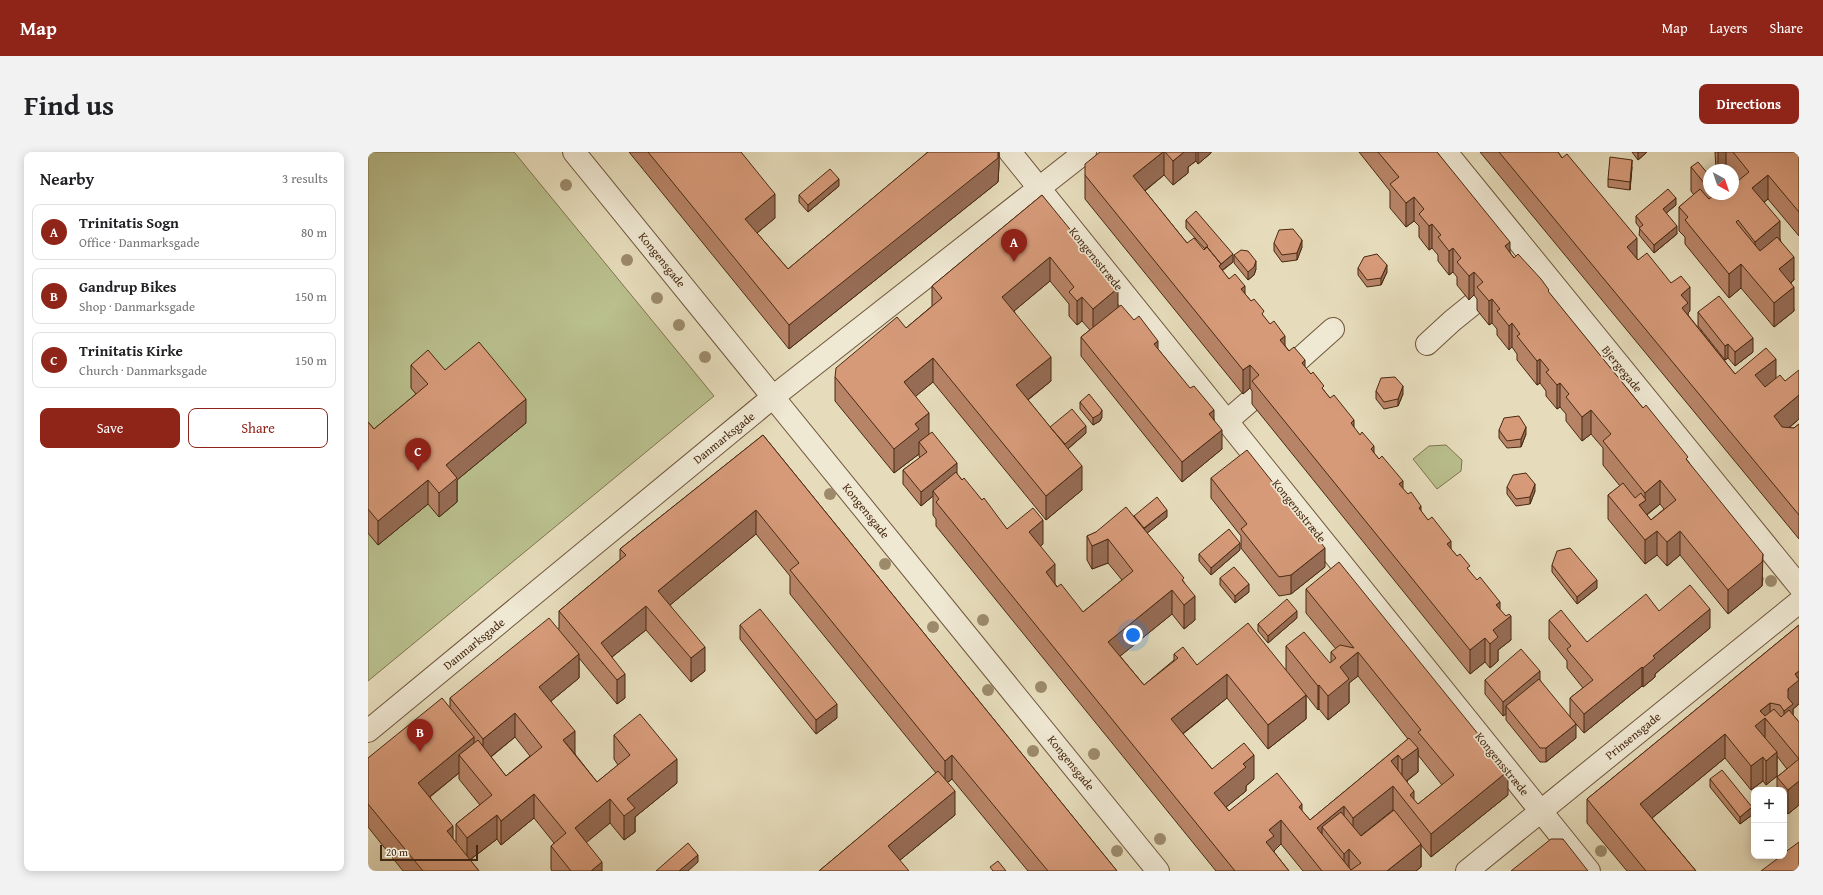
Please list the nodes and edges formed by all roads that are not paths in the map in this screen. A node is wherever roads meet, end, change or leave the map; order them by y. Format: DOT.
graph roads {
  1 [pos="574,152"];
  2 [pos="1010,152"];
  3 [pos="1085,152"];
  4 [pos="1446,152"];
  5 [pos="1040,189"];
  6 [pos="1532,258"];
  7 [pos="1514,270"];
  8 [pos="1478,300"];
  9 [pos="1333,329"];
  10 [pos="1427,344"];
  11 [pos="1286,371"];
  12 [pos="1256,396"];
  13 [pos="774,397"];
  14 [pos="1227,421"];
  15 [pos="1799,586"];
  16 [pos="1799,602"];
  17 [pos="368,731"];
  18 [pos="1540,811"];
  19 [pos="1158,871"];
  20 [pos="1467,871"];
  21 [pos="1589,871"];
  1 -- 13 [label="street, Kongensgade"];
  2 -- 5 [label="street, Kongensstræde"];
  3 -- 5 [label="street, Danmarksgade"];
  4 -- 6 [label="street, Bjergegade"];
  5 -- 13 [label="street, Danmarksgade"];
  5 -- 14 [label="street, Kongensstræde"];
  6 -- 7 [label="street"];
  6 -- 15 [label="street, Bjergegade"];
  8 -- 10 [label="street"];
  9 -- 11 [label="street"];
  12 -- 14 [label="street"];
  13 -- 17 [label="street, Danmarksgade"];
  13 -- 19 [label="street, Kongensgade"];
  14 -- 18 [label="street, Kongensstræde"];
  16 -- 18 [label="street, Prinsensgade"];
  18 -- 20 [label="street, Prinsensgade"];
  18 -- 21 [label="street, Kongensstræde"];
}
